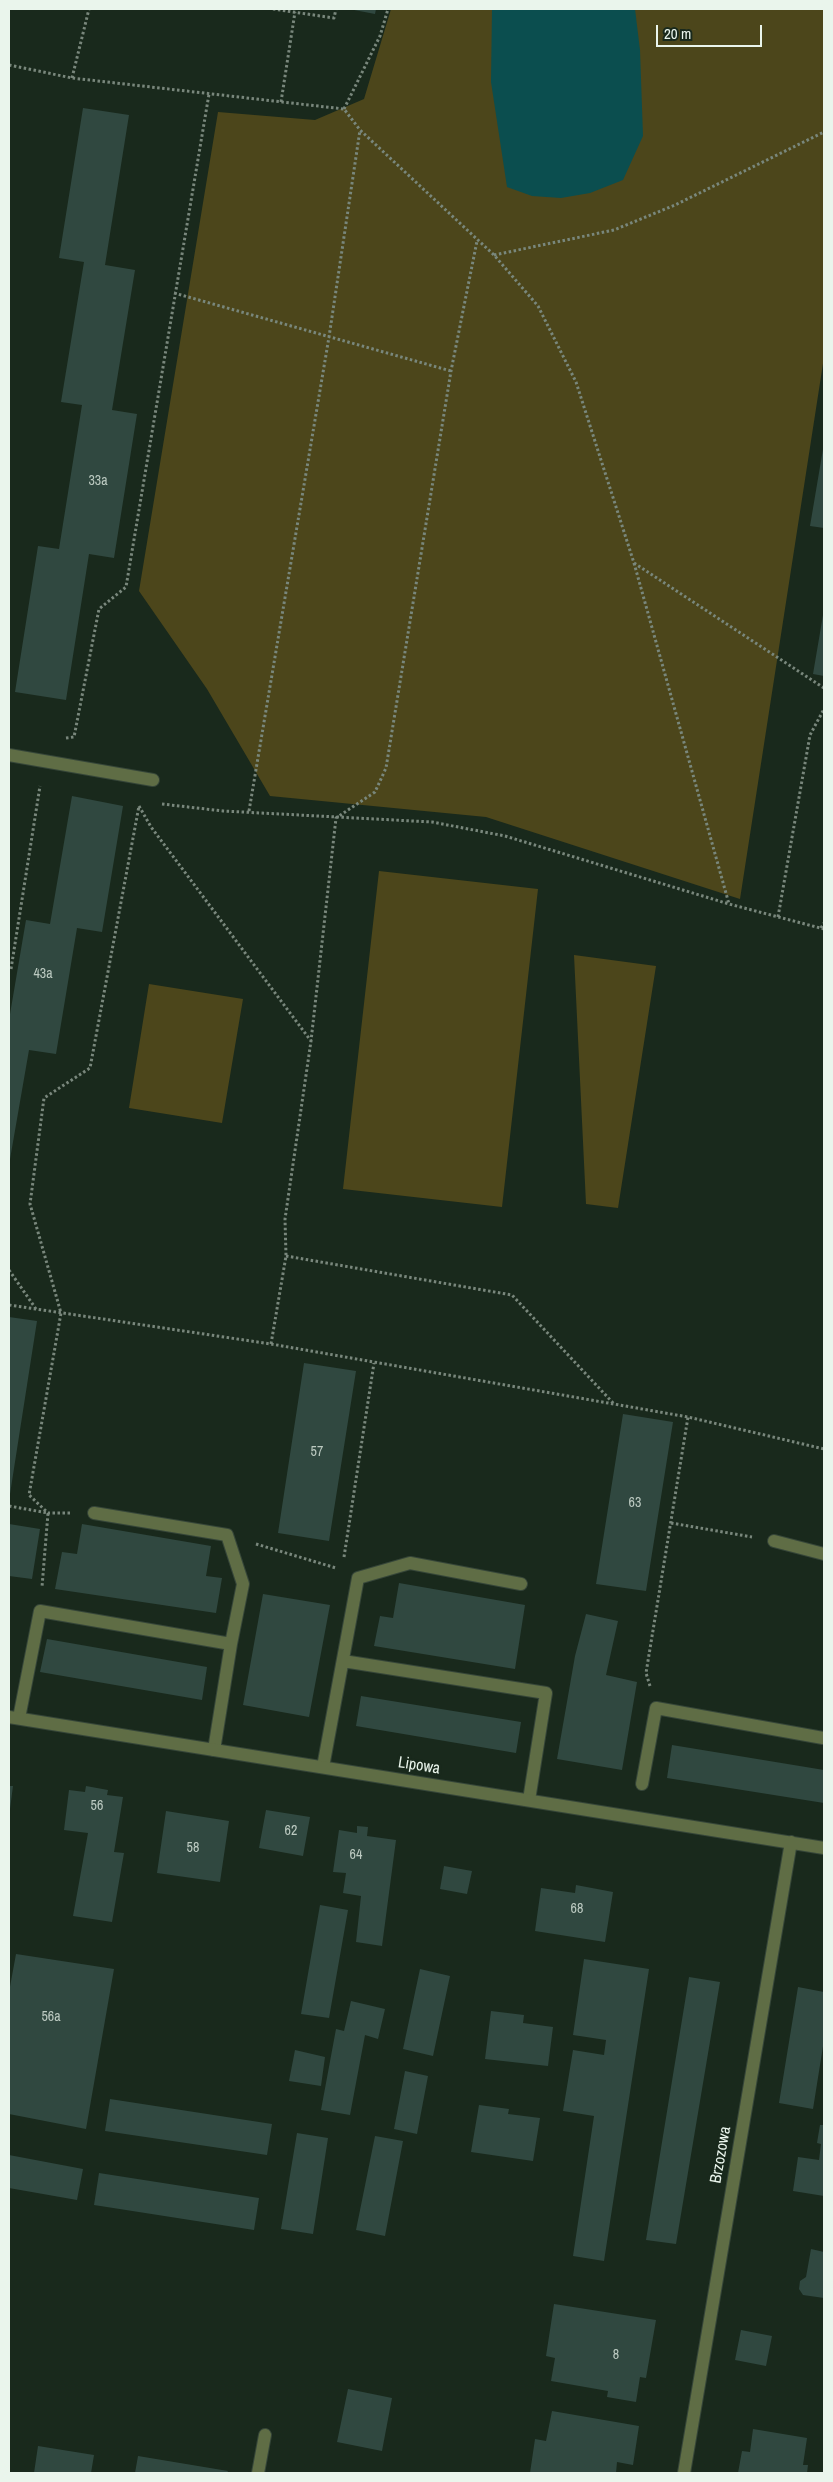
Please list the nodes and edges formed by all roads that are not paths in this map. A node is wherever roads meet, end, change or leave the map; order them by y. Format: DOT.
graph roads {
  1 [pos="9,755"];
  2 [pos="153,780"];
  3 [pos="94,1513"];
  4 [pos="774,1541"];
  5 [pos="824,1554"];
  6 [pos="521,1584"];
  7 [pos="231,1644"];
  8 [pos="343,1661"];
  9 [pos="14,1717"];
  10 [pos="823,1738"];
  11 [pos="214,1750"];
  12 [pos="323,1767"];
  13 [pos="642,1784"];
  14 [pos="529,1800"];
  15 [pos="791,1842"];
  16 [pos="824,1848"];
  17 [pos="265,2435"];
  18 [pos="258,2473"];
  19 [pos="684,2473"];
  1 -- 2 [label="street"];
  3 -- 7 [label="street"];
  4 -- 5 [label="street"];
  6 -- 8 [label="street"];
  7 -- 9 [label="street"];
  7 -- 11 [label="street"];
  8 -- 12 [label="street"];
  8 -- 14 [label="street"];
  9 -- 11 [label="street, Lipowa"];
  10 -- 13 [label="street"];
  11 -- 12 [label="street, Lipowa"];
  12 -- 14 [label="street, Lipowa"];
  14 -- 15 [label="street, Lipowa"];
  15 -- 16 [label="street, Lipowa"];
  15 -- 19 [label="street, Brzozowa"];
  17 -- 18 [label="street"];
}
